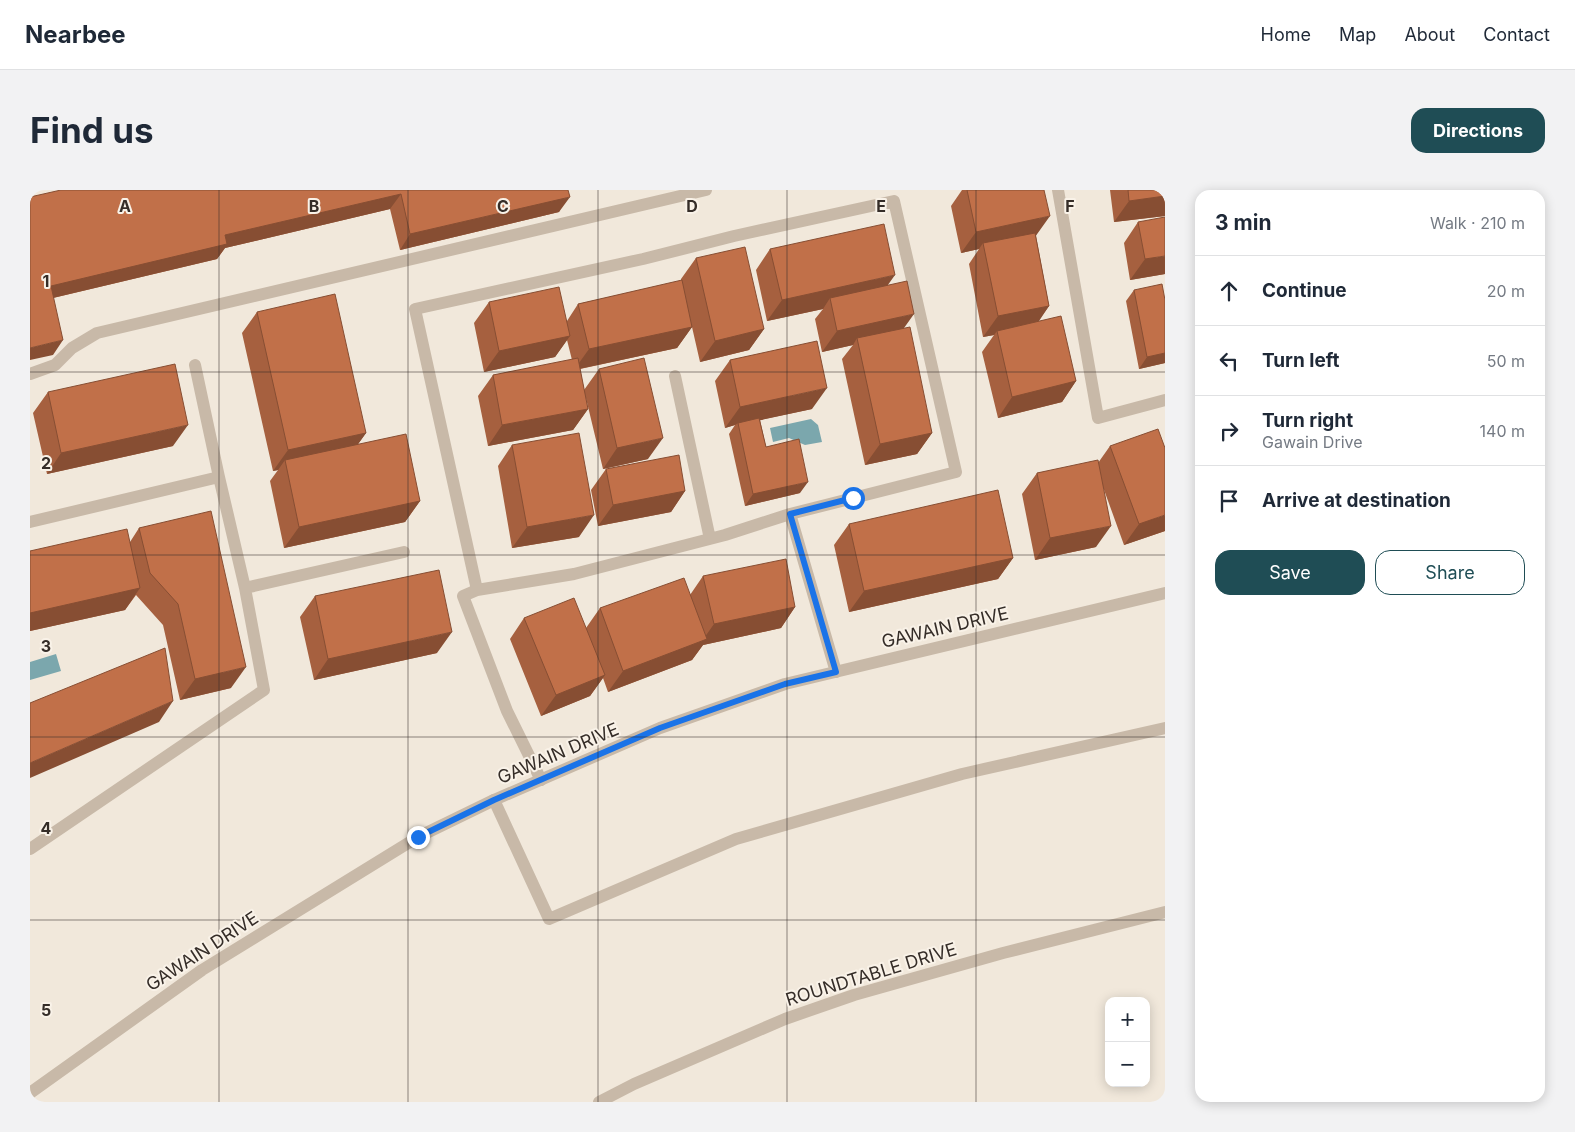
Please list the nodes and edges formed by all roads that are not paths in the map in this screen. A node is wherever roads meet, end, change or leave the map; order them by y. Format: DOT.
graph roads {
  1 [pos="706,190"];
  2 [pos="1058,190"];
  3 [pos="195,365"];
  4 [pos="30,374"];
  5 [pos="674,376"];
  6 [pos="1165,400"];
  7 [pos="219,477"];
  8 [pos="790,514"];
  9 [pos="30,522"];
  10 [pos="710,539"];
  11 [pos="404,552"];
  12 [pos="245,588"];
  13 [pos="477,590"];
  14 [pos="1165,593"];
  15 [pos="836,672"];
  16 [pos="1165,728"];
  17 [pos="541,780"];
  18 [pos="494,800"];
  19 [pos="30,849"];
  20 [pos="1165,912"];
  21 [pos="30,1093"];
  22 [pos="599,1102"];
  1 -- 4 [label="street"];
  2 -- 6 [label="street"];
  3 -- 7 [label="street"];
  5 -- 10 [label="street"];
  7 -- 9 [label="street"];
  7 -- 12 [label="street"];
  8 -- 10 [label="street"];
  8 -- 13 [label="street"];
  8 -- 15 [label="street"];
  10 -- 13 [label="street"];
  11 -- 12 [label="street"];
  12 -- 19 [label="street"];
  13 -- 17 [label="street"];
  14 -- 15 [label="street, GAWAIN DRIVE"];
  15 -- 17 [label="street, GAWAIN DRIVE"];
  16 -- 18 [label="street"];
  17 -- 18 [label="street, GAWAIN DRIVE"];
  18 -- 21 [label="street, GAWAIN DRIVE"];
  20 -- 22 [label="street, ROUNDTABLE DRIVE"];
}
